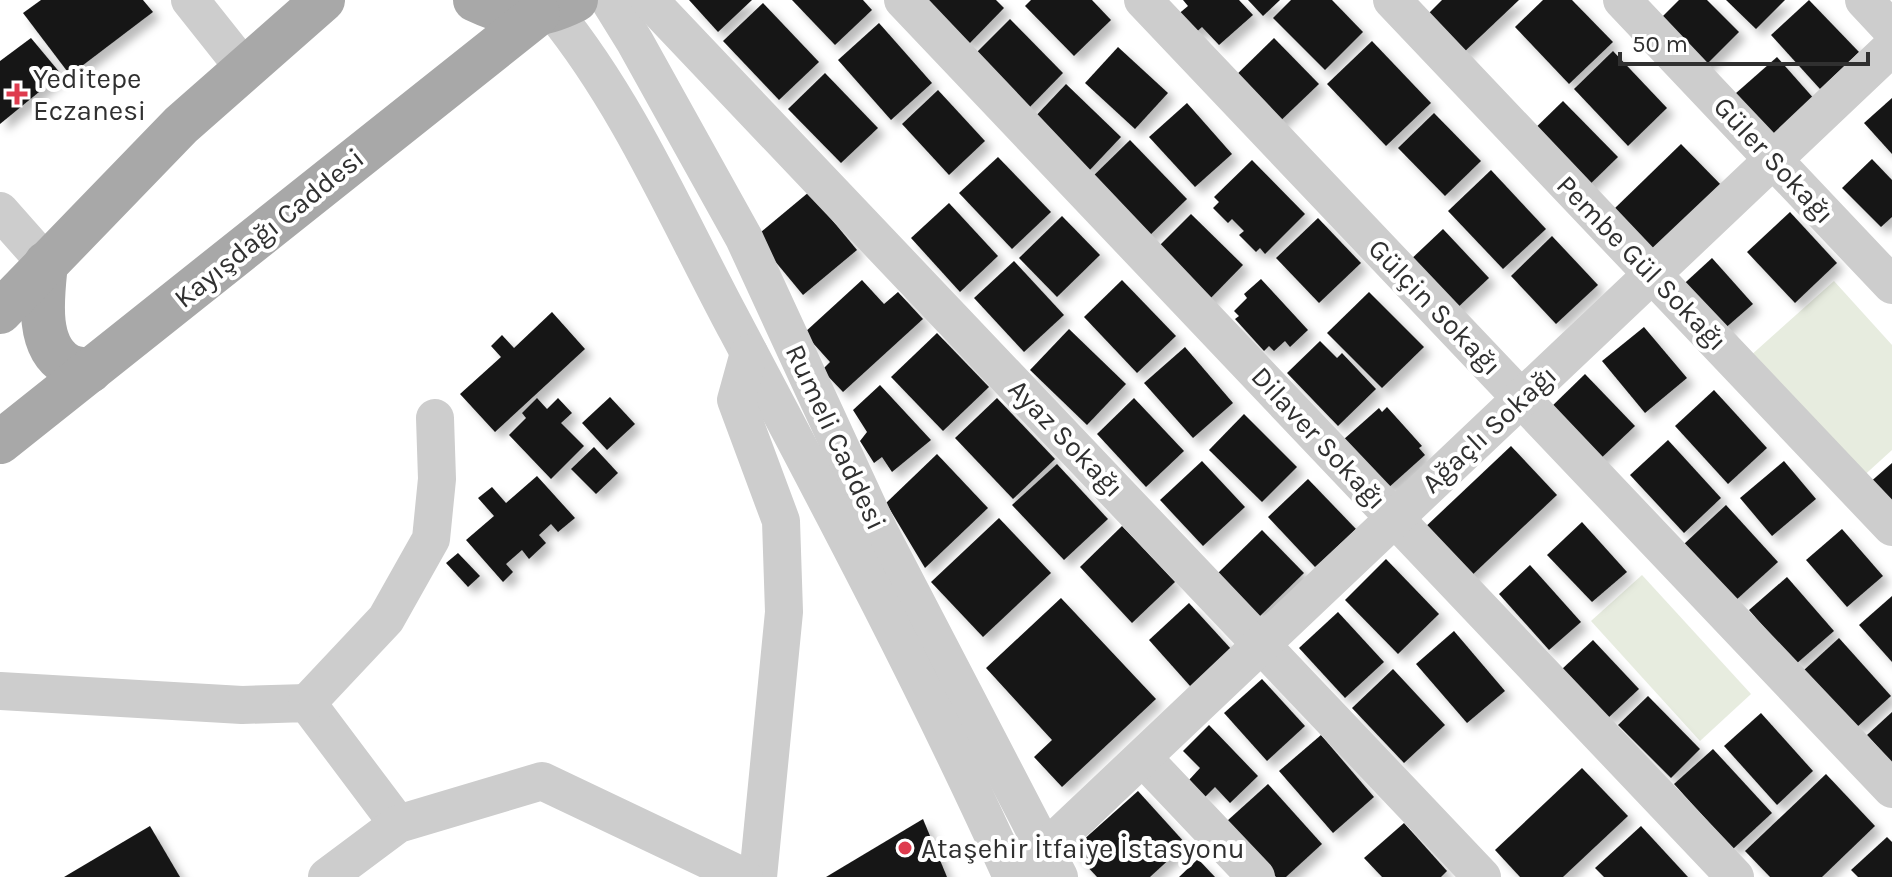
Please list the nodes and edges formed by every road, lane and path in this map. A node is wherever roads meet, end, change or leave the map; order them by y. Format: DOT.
graph roads {
  1 [pos="190,0"];
  2 [pos="323,0"];
  3 [pos="475,0"];
  4 [pos="609,0"];
  5 [pos="649,0"];
  6 [pos="903,0"];
  7 [pos="1143,0"];
  8 [pos="1392,0"];
  9 [pos="1622,0"];
  10 [pos="1864,0"];
  11 [pos="555,8"];
  12 [pos="1892,30"];
  13 [pos="1892,47"];
  14 [pos="244,68"];
  15 [pos="1773,159"];
  16 [pos="0,211"];
  17 [pos="46,263"];
  18 [pos="1652,274"];
  19 [pos="1892,285"];
  20 [pos="0,286"];
  21 [pos="0,312"];
  22 [pos="749,353"];
  23 [pos="90,371"];
  24 [pos="1521,398"];
  25 [pos="435,418"];
  26 [pos="0,442"];
  27 [pos="1395,518"];
  28 [pos="1892,527"];
  29 [pos="1262,644"];
  30 [pos="0,691"];
  31 [pos="307,703"];
  32 [pos="1143,758"];
  33 [pos="1892,789"];
  34 [pos="398,824"];
  35 [pos="1052,863"];
  36 [pos="369,865"];
  37 [pos="327,877"];
  38 [pos="744,877"];
  39 [pos="758,877"];
  40 [pos="1014,877"];
  41 [pos="1256,877"];
  42 [pos="1482,877"];
  43 [pos="1735,877"];
  1 -- 14 [label="street"];
  2 -- 14 [label="main road"];
  3 -- 11 [label="main road"];
  4 -- 35 [label="street, Rumeli Caddesi"];
  5 -- 29 [label="street, Ayaz Sokağı"];
  6 -- 27 [label="street, Dilaver Sokağı"];
  7 -- 24 [label="street, Gülçin Sokağı"];
  8 -- 18 [label="street, Pembe Gül Sokağı"];
  9 -- 15 [label="street, Güler Sokağı"];
  10 -- 12 [label="street"];
  11 -- 22 [label="street, Rumeli Caddesi"];
  11 -- 23 [label="main road, Kayışdağı Caddesi"];
  13 -- 15 [label="street, Ağaçlı Sokağı"];
  14 -- 17 [label="main road"];
  15 -- 18 [label="street, Ağaçlı Sokağı"];
  15 -- 19 [label="street, Güler Sokağı"];
  16 -- 17 [label="street"];
  17 -- 20 [label="main road"];
  17 -- 21 [label="main road"];
  17 -- 23 [label="main road"];
  18 -- 24 [label="street, Ağaçlı Sokağı"];
  18 -- 28 [label="street, Pembe Gül Sokağı"];
  22 -- 39 [label="street"];
  22 -- 40 [label="street, Rumeli Caddesi"];
  23 -- 26 [label="main road, Kayışdağı Caddesi"];
  24 -- 27 [label="street, Ağaçlı Sokağı"];
  24 -- 33 [label="street, Gülçin Sokağı"];
  25 -- 31 [label="street"];
  27 -- 29 [label="street, Ağaçlı Sokağı"];
  27 -- 43 [label="street, Dilaver Sokağı"];
  29 -- 32 [label="street, Ağaçlı Sokağı"];
  29 -- 42 [label="street, Ayaz Sokağı"];
  30 -- 31 [label="street"];
  31 -- 34 [label="street"];
  32 -- 35 [label="street, Ağaçlı Sokağı"];
  32 -- 41 [label="street"];
  34 -- 36 [label="street"];
  34 -- 38 [label="street"];
  35 -- 40 [label="street, Ağaçlı Sokağı"];
  36 -- 37 [label="street"];
}
